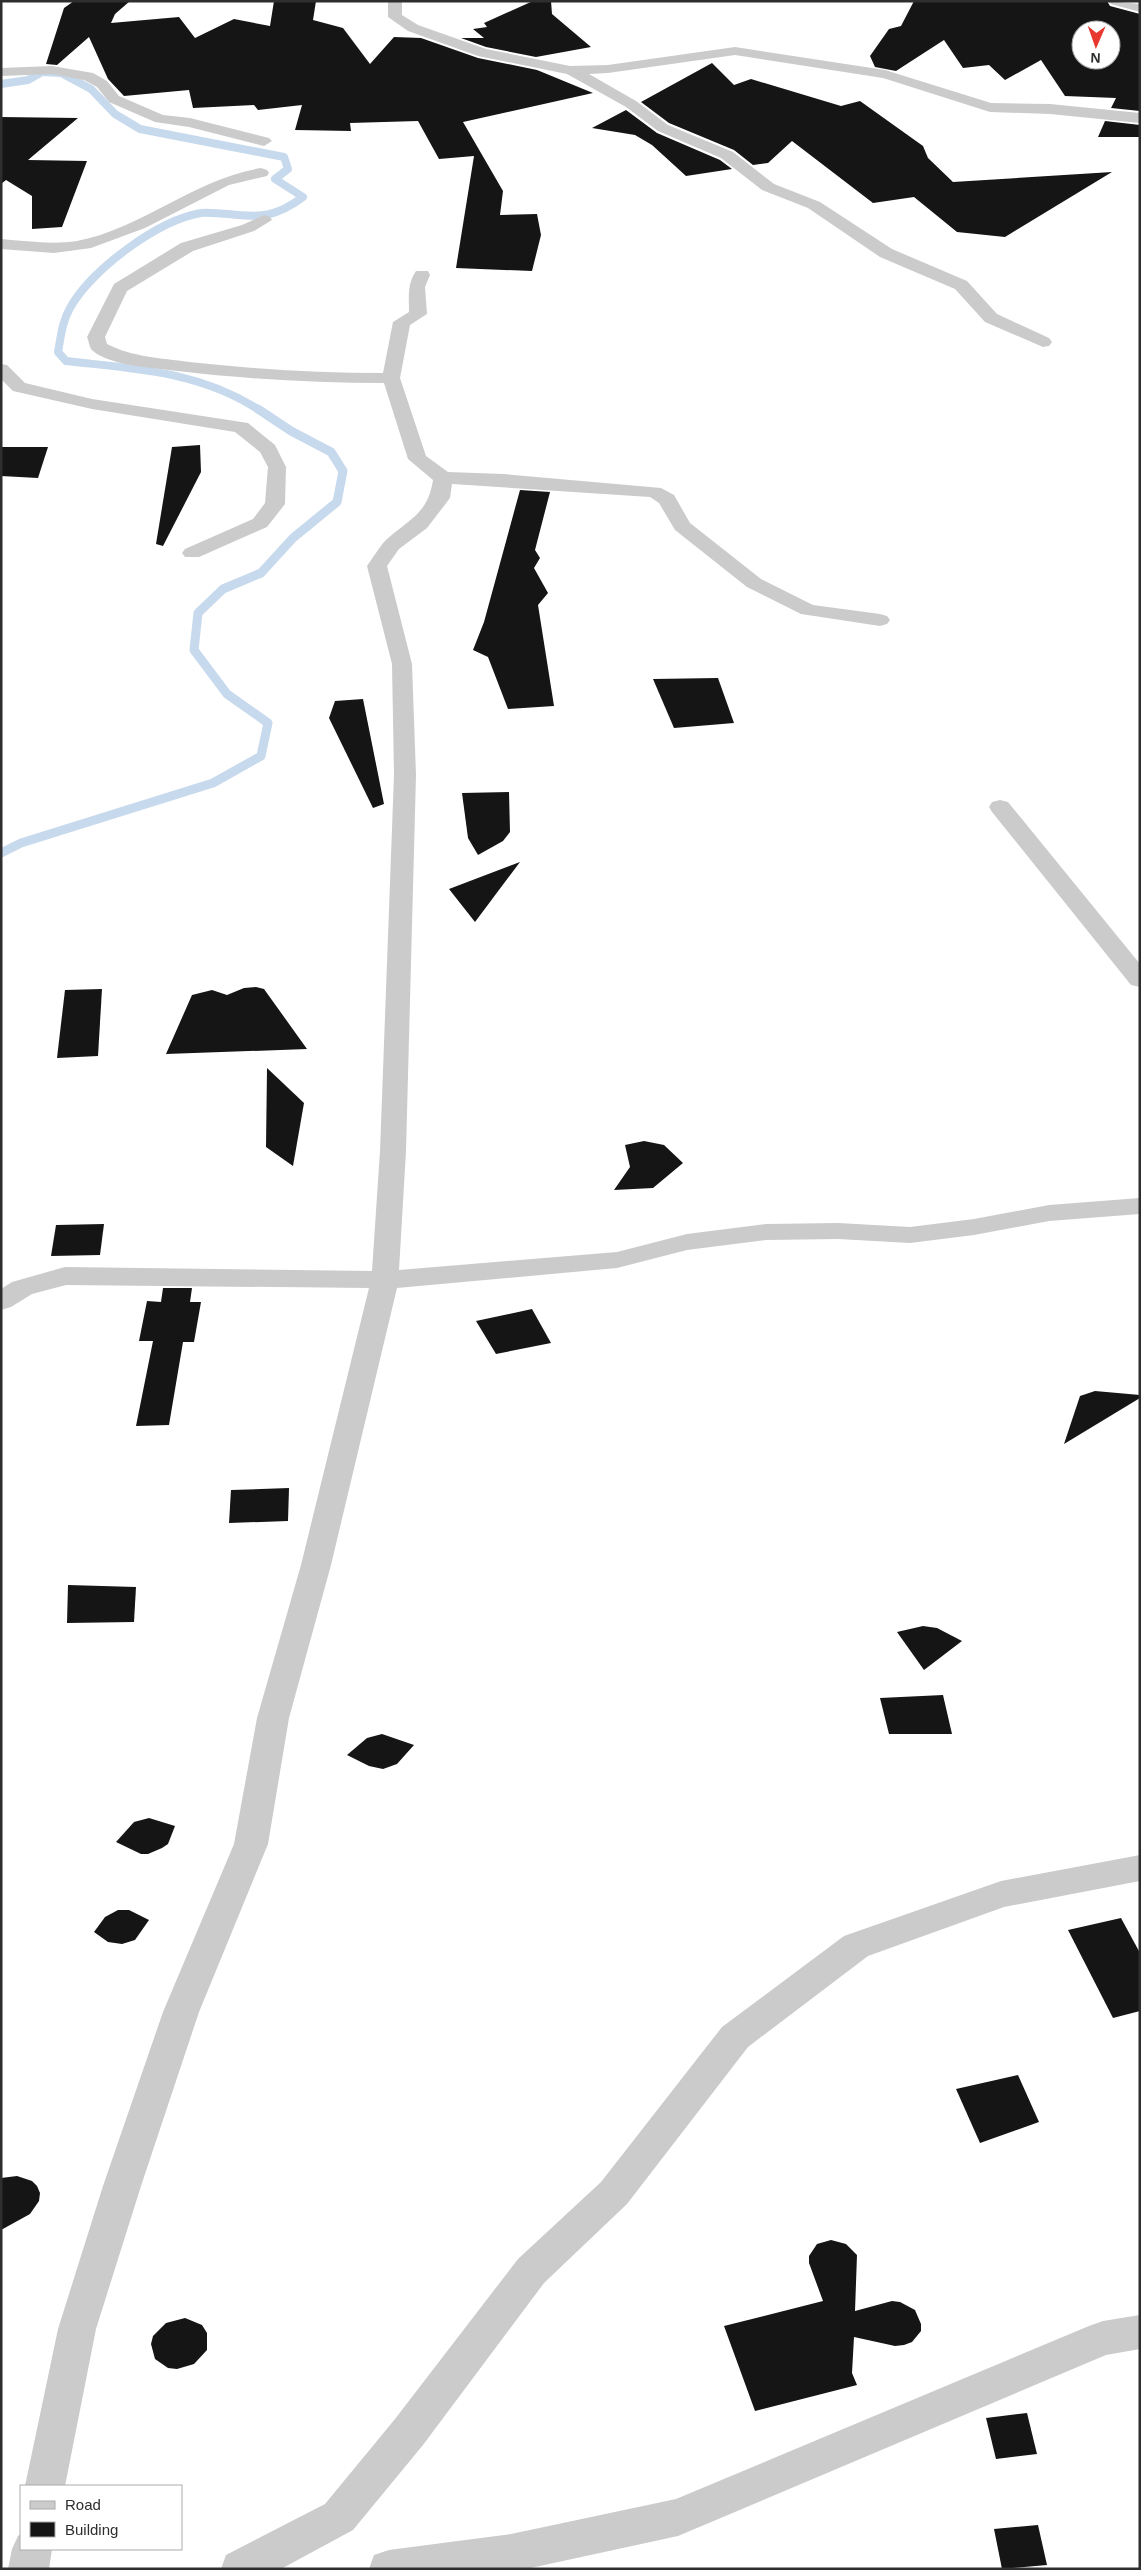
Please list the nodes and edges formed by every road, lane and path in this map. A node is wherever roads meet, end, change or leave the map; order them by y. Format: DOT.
graph roads {
  1 [pos="395,1"];
  2 [pos="1116,1"];
  3 [pos="1140,8"];
  4 [pos="570,70"];
  5 [pos="1,72"];
  6 [pos="1140,118"];
  7 [pos="264,141"];
  8 [pos="261,173"];
  9 [pos="264,220"];
  10 [pos="1,244"];
  11 [pos="422,275"];
  12 [pos="1043,342"];
  13 [pos="1,369"];
  14 [pos="391,378"];
  15 [pos="443,478"];
  16 [pos="192,553"];
  17 [pos="880,620"];
  18 [pos="1000,807"];
  19 [pos="1140,980"];
  20 [pos="1140,1206"];
  21 [pos="385,1280"];
  22 [pos="1,1301"];
  23 [pos="1140,1868"];
  24 [pos="1140,2332"];
  25 [pos="45,2485"];
  26 [pos="32,2550"];
  27 [pos="28,2569"];
  28 [pos="242,2569"];
  29 [pos="389,2569"];
  1 -- 4 [label="street"];
  2 -- 3 [label="street"];
  4 -- 6 [label="street"];
  4 -- 12 [label="street"];
  5 -- 7 [label="street"];
  8 -- 10 [label="street"];
  9 -- 14 [label="street"];
  11 -- 14 [label="street"];
  13 -- 16 [label="street"];
  14 -- 15 [label="street"];
  15 -- 17 [label="street"];
  15 -- 21 [label="street"];
  18 -- 19 [label="street"];
  20 -- 21 [label="street"];
  21 -- 22 [label="street"];
  21 -- 25 [label="street"];
  23 -- 28 [label="street"];
  24 -- 29 [label="street"];
  26 -- 27 [label="street"];
}
